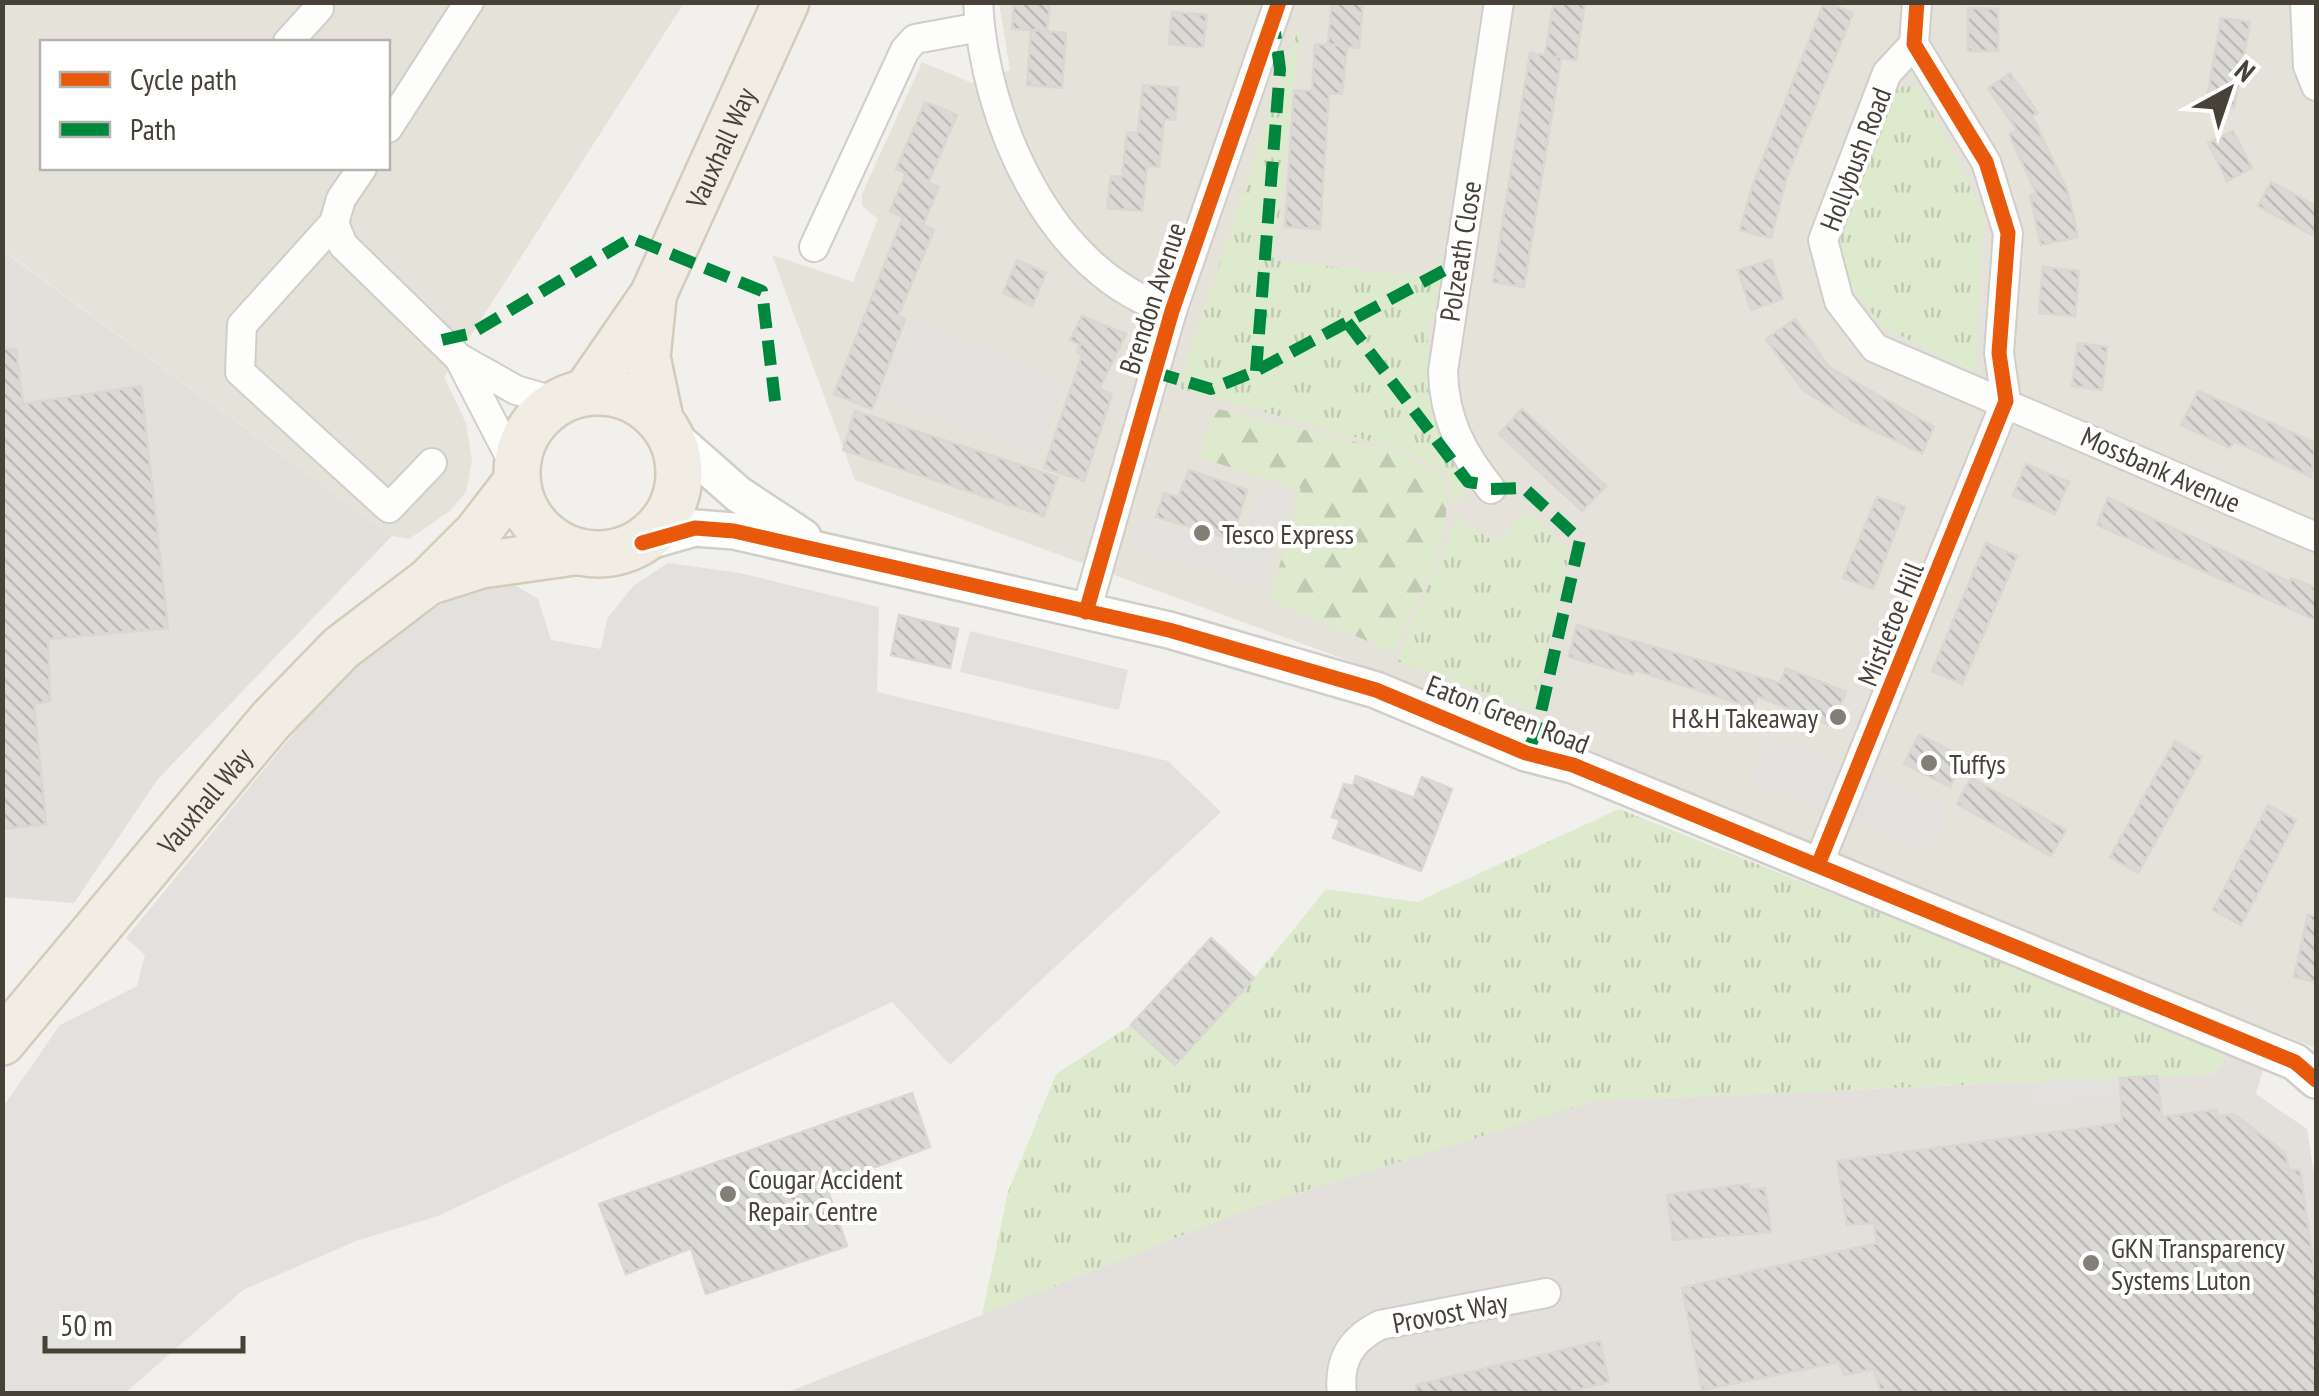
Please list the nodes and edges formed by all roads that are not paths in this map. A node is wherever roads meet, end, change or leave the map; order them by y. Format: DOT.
graph roads {
  1 [pos="469,2"];
  2 [pos="786,2"];
  3 [pos="1278,2"];
  4 [pos="1498,2"];
  5 [pos="1917,2"];
  6 [pos="2305,2"];
  7 [pos="319,8"];
  8 [pos="979,15"];
  9 [pos="290,40"];
  10 [pos="1914,44"];
  11 [pos="2316,86"];
  12 [pos="390,125"];
  13 [pos="361,170"];
  14 [pos="334,223"];
  15 [pos="814,247"];
  16 [pos="653,294"];
  17 [pos="1172,311"];
  18 [pos="459,358"];
  19 [pos="572,397"];
  20 [pos="2006,401"];
  21 [pos="665,427"];
  22 [pos="432,463"];
  23 [pos="517,475"];
  24 [pos="1491,489"];
  25 [pos="2316,537"];
  26 [pos="642,542"];
  27 [pos="821,548"];
  28 [pos="574,552"];
  29 [pos="429,582"];
  30 [pos="1086,612"];
  31 [pos="1818,865"];
  32 [pos="2,1042"];
  33 [pos="2316,1080"];
  34 [pos="1546,1292"];
  35 [pos="1342,1394"];
  1 -- 12 [label="street"];
  2 -- 16 [label="main road, Vauxhall Way"];
  3 -- 17 [label="street, Brendon Avenue"];
  4 -- 24 [label="street, Polzeath Close"];
  5 -- 10 [label="street"];
  6 -- 11 [label="street"];
  7 -- 9 [label="street"];
  8 -- 15 [label="street"];
  8 -- 17 [label="street"];
  10 -- 20 [label="street, Hollybush Road"];
  10 -- 20 [label="street, Hollybush Road"];
  13 -- 14 [label="street"];
  14 -- 18 [label="street"];
  14 -- 22 [label="street"];
  16 -- 19 [label="main road, Vauxhall Way"];
  16 -- 21 [label="main road, Vauxhall Way"];
  17 -- 30 [label="street, Brendon Avenue"];
  18 -- 19 [label="street"];
  18 -- 23 [label="street"];
  19 -- 21 [label="main road"];
  19 -- 23 [label="main road"];
  20 -- 25 [label="street, Mossbank Avenue"];
  20 -- 31 [label="street, Mistletoe Hill"];
  21 -- 26 [label="main road"];
  21 -- 27 [label="street, Eaton Green Road"];
  23 -- 28 [label="main road"];
  23 -- 29 [label="main road, Vauxhall Way"];
  26 -- 27 [label="street, Eaton Green Road"];
  26 -- 28 [label="main road"];
  27 -- 30 [label="street, Eaton Green Road"];
  28 -- 29 [label="main road, Vauxhall Way"];
  29 -- 32 [label="main road, Vauxhall Way"];
  30 -- 31 [label="street, Eaton Green Road"];
  31 -- 33 [label="street, Eaton Green Road"];
  34 -- 35 [label="street, Provost Way"];
}
